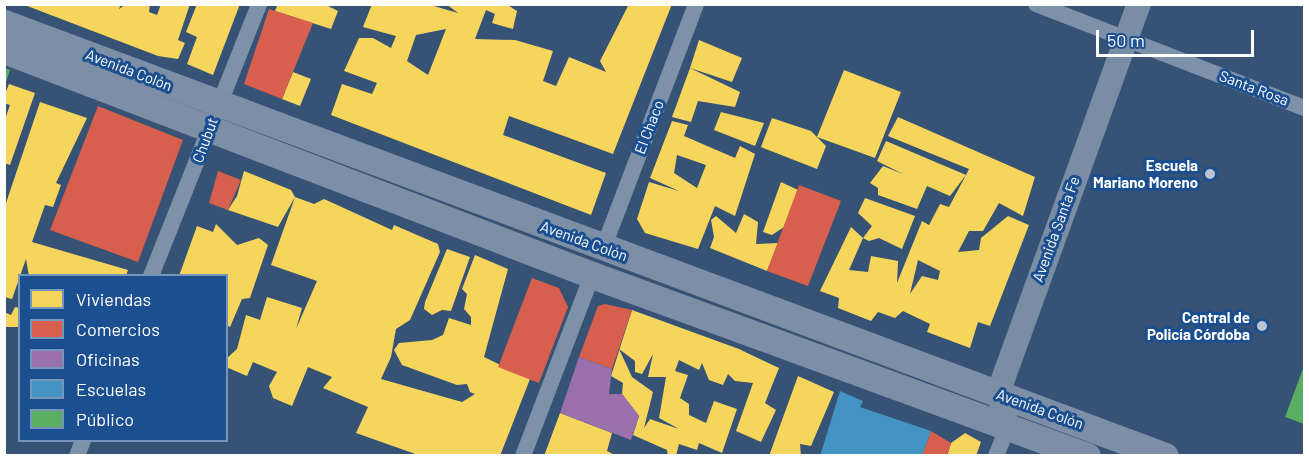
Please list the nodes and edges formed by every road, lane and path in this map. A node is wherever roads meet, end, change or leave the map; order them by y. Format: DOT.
graph roads {
  1 [pos="259,4"];
  2 [pos="696,4"];
  3 [pos="1036,4"];
  4 [pos="1139,4"];
  5 [pos="4,23"];
  6 [pos="1126,38"];
  7 [pos="4,50"];
  8 [pos="1305,108"];
  9 [pos="214,116"];
  10 [pos="603,249"];
  11 [pos="152,274"];
  12 [pos="592,275"];
  13 [pos="998,393"];
  14 [pos="1008,427"];
  15 [pos="83,442"];
  16 [pos="77,456"];
  17 [pos="523,456"];
  18 [pos="996,456"];
  19 [pos="1087,456"];
  20 [pos="1165,456"];
  1 -- 9 [label="street, Chubut"];
  2 -- 10 [label="street, El Chaco"];
  3 -- 6 [label="street, Santa Rosa"];
  4 -- 6 [label="main road, Avenida Santa Fe"];
  5 -- 9 [label="main road, Avenida Colón"];
  6 -- 8 [label="street, Santa Rosa"];
  6 -- 13 [label="main road, Avenida Santa Fe"];
  7 -- 9 [label="main road, Avenida Colón"];
  9 -- 10 [label="main road, Avenida Colón"];
  9 -- 11 [label="street, Chubut"];
  9 -- 12 [label="main road, Avenida Colón"];
  10 -- 13 [label="main road, Avenida Colón"];
  12 -- 14 [label="main road, Avenida Colón"];
  12 -- 17 [label="street"];
  13 -- 14 [label="main road"];
  13 -- 20 [label="main road, Avenida Colón"];
  14 -- 18 [label="street"];
  14 -- 19 [label="main road, Avenida Colón"];
  15 -- 16 [label="street"];
}
